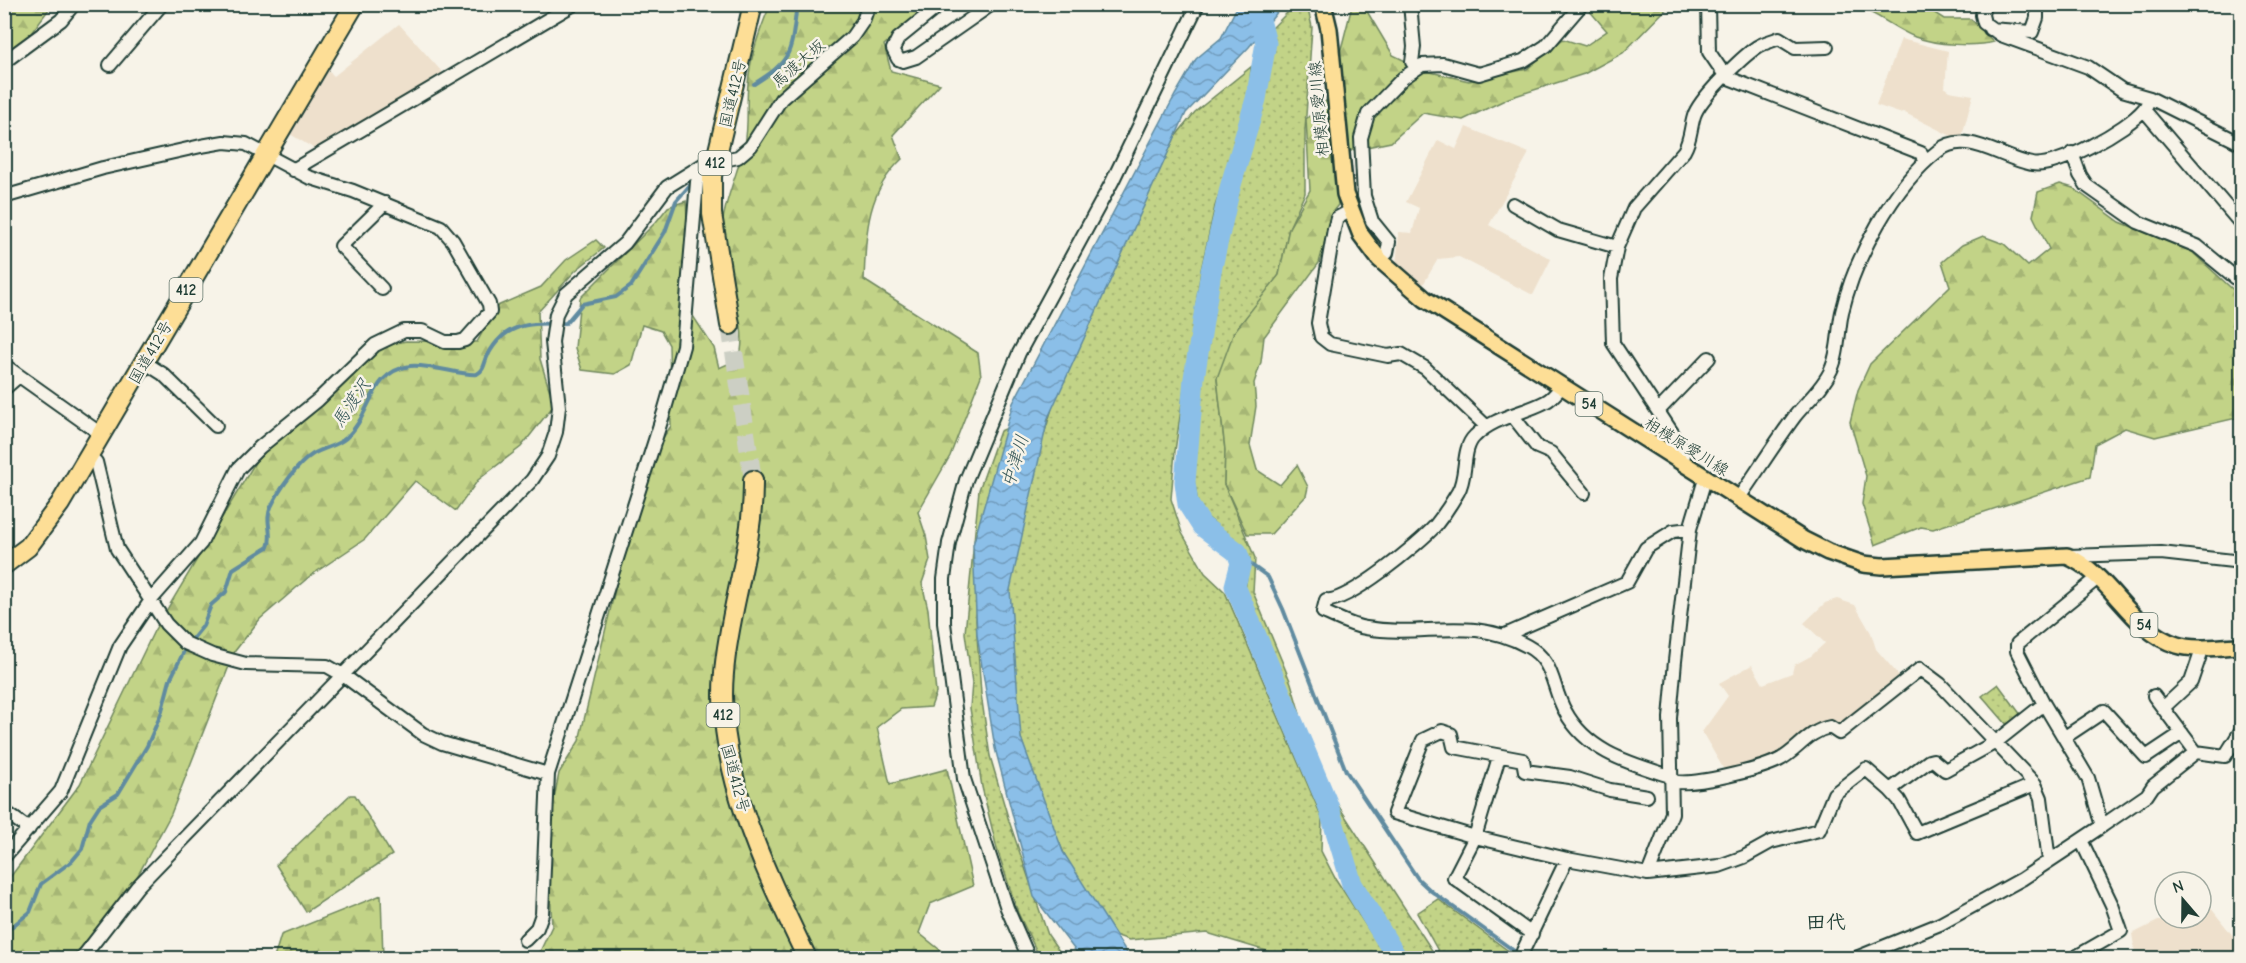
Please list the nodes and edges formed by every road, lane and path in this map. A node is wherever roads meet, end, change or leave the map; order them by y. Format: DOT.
graph roads {
  1 [pos="74,4"];
  2 [pos="162,4"];
  3 [pos="355,4"];
  4 [pos="753,4"];
  5 [pos="869,4"];
  6 [pos="941,4"];
  7 [pos="992,4"];
  8 [pos="1198,4"];
  9 [pos="1323,4"];
  10 [pos="1410,4"];
  11 [pos="1582,4"];
  12 [pos="1708,4"];
  13 [pos="1984,4"];
  14 [pos="2037,4"];
  15 [pos="568,6"];
  16 [pos="1990,29"];
  17 [pos="1827,47"];
  18 [pos="4,62"];
  19 [pos="110,65"];
  20 [pos="1416,67"];
  21 [pos="1726,77"];
  22 [pos="2150,98"];
  23 [pos="2144,110"];
  24 [pos="2241,144"];
  25 [pos="2072,153"];
  26 [pos="267,154"];
  27 [pos="1926,161"];
  28 [pos="708,163"];
  29 [pos="293,170"];
  30 [pos="4,197"];
  31 [pos="385,203"];
  32 [pos="1513,204"];
  33 [pos="1350,211"];
  34 [pos="2241,225"];
  35 [pos="1617,247"];
  36 [pos="1379,259"];
  37 [pos="2241,284"];
  38 [pos="382,289"];
  39 [pos="730,325"];
  40 [pos="1709,358"];
  41 [pos="144,362"];
  42 [pos="4,365"];
  43 [pos="19,376"];
  44 [pos="1562,386"];
  45 [pos="4,389"];
  46 [pos="1658,411"];
  47 [pos="1512,415"];
  48 [pos="216,426"];
  49 [pos="1486,426"];
  50 [pos="101,434"];
  51 [pos="88,456"];
  52 [pos="1682,463"];
  53 [pos="1705,479"];
  54 [pos="753,480"];
  55 [pos="1584,493"];
  56 [pos="1738,499"];
  57 [pos="1690,528"];
  58 [pos="2067,556"];
  59 [pos="2241,562"];
  60 [pos="4,565"];
  61 [pos="2099,577"];
  62 [pos="151,600"];
  63 [pos="1505,635"];
  64 [pos="2204,646"];
  65 [pos="2241,646"];
  66 [pos="343,675"];
  67 [pos="2154,696"];
  68 [pos="2044,704"];
  69 [pos="2163,708"];
  70 [pos="2241,729"];
  71 [pos="2182,733"];
  72 [pos="2066,737"];
  73 [pos="1996,742"];
  74 [pos="2196,752"];
  75 [pos="1499,757"];
  76 [pos="548,774"];
  77 [pos="1672,778"];
  78 [pos="2035,784"];
  79 [pos="1890,790"];
  80 [pos="1647,796"];
  81 [pos="4,811"];
  82 [pos="2102,826"];
  83 [pos="29,830"];
  84 [pos="1475,837"];
  85 [pos="2081,840"];
  86 [pos="4,857"];
  87 [pos="1567,859"];
  88 [pos="2049,861"];
  89 [pos="1648,874"];
  90 [pos="1532,934"];
  91 [pos="525,940"];
  92 [pos="1523,951"];
  93 [pos="82,958"];
  94 [pos="807,958"];
  95 [pos="1029,958"];
  96 [pos="1856,958"];
  97 [pos="2074,958"];
  1 -- 18 [label="street"];
  2 -- 19 [label="street"];
  3 -- 26 [label="highway, 国道412号 / 412"];
  4 -- 28 [label="highway, 国道412号 / 412"];
  5 -- 28 [label="street, 馬渡大坂"];
  6 -- 7 [label="street"];
  8 -- 95 [label="street"];
  9 -- 33 [label="main road, 相模原愛川線 / 54"];
  10 -- 20 [label="street"];
  11 -- 20 [label="street"];
  12 -- 21 [label="street"];
  13 -- 16 [label="street"];
  14 -- 16 [label="street"];
  15 -- 29 [label="street"];
  16 -- 22 [label="street"];
  17 -- 21 [label="street"];
  20 -- 36 [label="street"];
  21 -- 27 [label="street"];
  21 -- 35 [label="street"];
  22 -- 23 [label="street"];
  22 -- 24 [label="street"];
  23 -- 25 [label="street"];
  23 -- 34 [label="street"];
  25 -- 27 [label="street"];
  25 -- 37 [label="street"];
  26 -- 29 [label="street"];
  26 -- 30 [label="street"];
  26 -- 41 [label="highway, 国道412号 / 412"];
  27 -- 56 [label="street"];
  28 -- 39 [label="highway, 国道412号 / 412"];
  28 -- 66 [label="street, 馬渡大坂"];
  28 -- 76 [label="street"];
  29 -- 31 [label="street"];
  31 -- 38 [label="street"];
  31 -- 62 [label="street"];
  32 -- 35 [label="street"];
  33 -- 36 [label="main road, 相模原愛川線 / 54"];
  33 -- 49 [label="street"];
  35 -- 46 [label="street"];
  36 -- 44 [label="main road, 相模原愛川線 / 54"];
  40 -- 46 [label="street"];
  41 -- 48 [label="street"];
  41 -- 50 [label="highway, 国道412号 / 412"];
  42 -- 43 [label="street"];
  43 -- 45 [label="street"];
  43 -- 50 [label="street"];
  44 -- 47 [label="street"];
  44 -- 52 [label="main road, 相模原愛川線 / 54"];
  46 -- 52 [label="street"];
  47 -- 49 [label="street"];
  47 -- 55 [label="street"];
  49 -- 63 [label="street"];
  50 -- 51 [label="highway, 国道412号 / 412"];
  51 -- 60 [label="highway, 国道412号 / 412"];
  51 -- 62 [label="street"];
  52 -- 53 [label="main road, 相模原愛川線 / 54"];
  53 -- 56 [label="main road, 相模原愛川線 / 54"];
  53 -- 57 [label="street"];
  54 -- 94 [label="highway, 国道412号 / 412"];
  56 -- 58 [label="main road, 相模原愛川線 / 54"];
  57 -- 63 [label="street"];
  57 -- 77 [label="street"];
  58 -- 59 [label="street"];
  58 -- 61 [label="main road, 54"];
  61 -- 64 [label="main road, 54"];
  61 -- 68 [label="street"];
  62 -- 66 [label="street"];
  62 -- 83 [label="street"];
  63 -- 77 [label="street"];
  64 -- 65 [label="main road, 54"];
  64 -- 69 [label="street"];
  66 -- 76 [label="street"];
  66 -- 93 [label="street"];
  67 -- 69 [label="street"];
  68 -- 72 [label="street"];
  68 -- 73 [label="street"];
  69 -- 71 [label="street"];
  70 -- 74 [label="street"];
  71 -- 72 [label="street"];
  71 -- 74 [label="street"];
  72 -- 82 [label="street"];
  73 -- 77 [label="street"];
  73 -- 78 [label="street"];
  73 -- 79 [label="street"];
  74 -- 82 [label="street"];
  75 -- 80 [label="street"];
  75 -- 84 [label="street"];
  75 -- 84 [label="street"];
  76 -- 91 [label="street"];
  77 -- 89 [label="street"];
  78 -- 79 [label="street"];
  78 -- 88 [label="street"];
  79 -- 89 [label="street"];
  81 -- 83 [label="street"];
  82 -- 85 [label="street"];
  83 -- 86 [label="street"];
  84 -- 87 [label="street"];
  84 -- 90 [label="street"];
  85 -- 88 [label="street"];
  85 -- 97 [label="street"];
  87 -- 89 [label="street"];
  87 -- 90 [label="street"];
  88 -- 96 [label="street"];
  90 -- 92 [label="street"];
}
